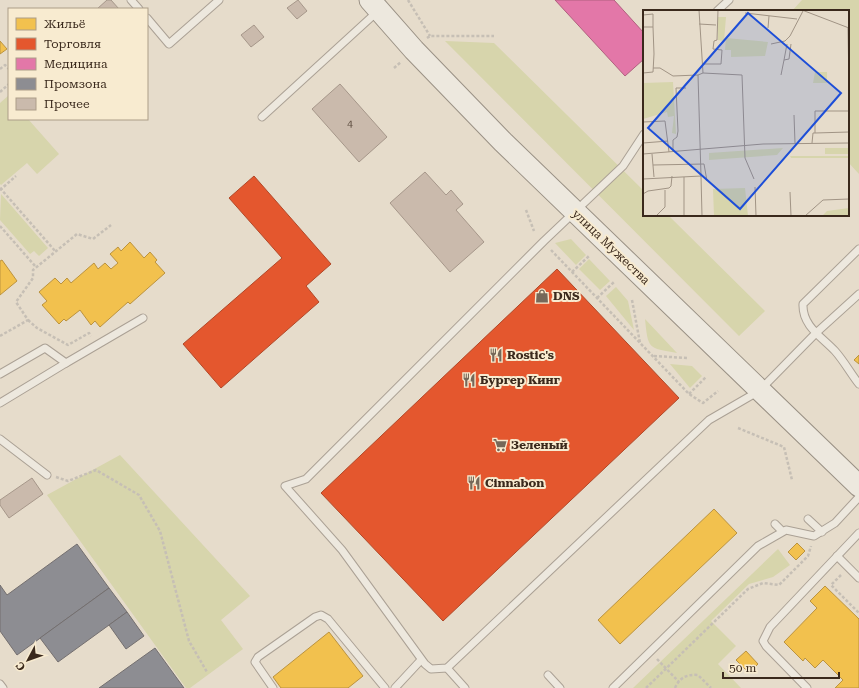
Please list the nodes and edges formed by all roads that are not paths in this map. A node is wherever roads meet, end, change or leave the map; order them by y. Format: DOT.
graph roads {
  1 [pos="131,0"];
  2 [pos="219,0"];
  3 [pos="729,0"];
  4 [pos="374,5"];
  5 [pos="138,8"];
  6 [pos="718,10"];
  7 [pos="148,19"];
  8 [pos="262,117"];
  9 [pos="643,136"];
  10 [pos="574,212"];
  11 [pos="859,249"];
  12 [pos="859,294"];
  13 [pos="143,318"];
  14 [pos="816,333"];
  15 [pos="66,364"];
  16 [pos="0,374"];
  17 [pos="859,384"];
  18 [pos="759,391"];
  19 [pos="0,403"];
  20 [pos="0,439"];
  21 [pos="47,474"];
  22 [pos="859,486"];
  23 [pos="859,497"];
  24 [pos="808,519"];
  25 [pos="775,524"];
  26 [pos="782,531"];
  27 [pos="822,532"];
  28 [pos="859,533"];
  29 [pos="837,556"];
  30 [pos="859,578"];
  31 [pos="421,660"];
  32 [pos="447,668"];
  33 [pos="548,675"];
  34 [pos="0,684"];
  35 [pos="3,688"];
  36 [pos="273,688"];
  37 [pos="385,688"];
  38 [pos="395,688"];
  39 [pos="465,688"];
  40 [pos="560,688"];
  41 [pos="613,688"];
  42 [pos="807,688"];
  1 -- 5 [label="lane"];
  2 -- 7 [label="lane"];
  3 -- 6 [label="lane"];
  4 -- 8 [label="lane"];
  4 -- 10 [label="main road, улица Мужества"];
  9 -- 10 [label="lane"];
  10 -- 18 [label="main road, улица Мужества"];
  10 -- 31 [label="lane"];
  11 -- 14 [label="lane"];
  12 -- 14 [label="lane"];
  13 -- 15 [label="lane"];
  14 -- 17 [label="lane"];
  14 -- 18 [label="lane"];
  15 -- 16 [label="lane"];
  15 -- 19 [label="lane"];
  18 -- 22 [label="main road, улица Мужества"];
  18 -- 32 [label="lane"];
  20 -- 21 [label="lane"];
  23 -- 27 [label="lane"];
  24 -- 27 [label="lane"];
  25 -- 26 [label="lane"];
  26 -- 27 [label="lane"];
  26 -- 41 [label="lane"];
  28 -- 29 [label="lane"];
  29 -- 30 [label="lane"];
  29 -- 42 [label="lane"];
  31 -- 32 [label="lane"];
  31 -- 38 [label="lane"];
  32 -- 39 [label="lane"];
  33 -- 40 [label="lane"];
  34 -- 35 [label="lane"];
  36 -- 37 [label="lane"];
}
